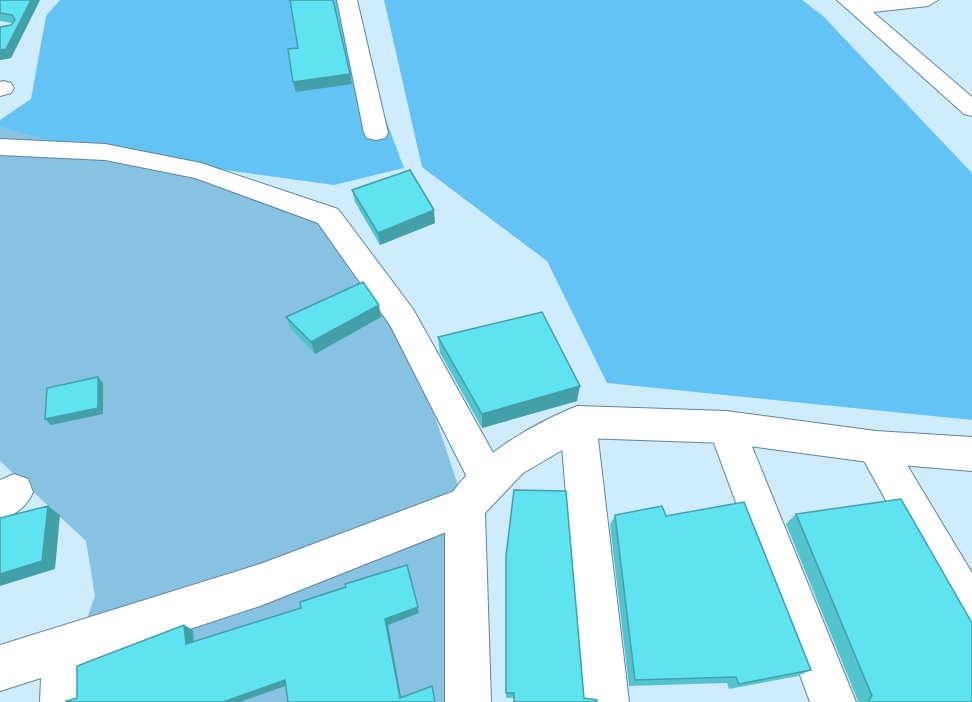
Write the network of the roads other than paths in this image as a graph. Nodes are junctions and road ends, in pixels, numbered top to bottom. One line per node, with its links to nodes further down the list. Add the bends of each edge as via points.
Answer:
1 (347, 0): 5 (street)
2 (928, 0): 3 (street)
3 (852, 4): 4 (street)
4 (972, 109)
5 (376, 133)
6 (0, 147): 11 (street, via 105,152 201,171 328,216 402,318)
7 (578, 422): 8 (street); 11 (street, via 510,460); 17 (street)
8 (726, 427): 9 (street); 18 (street)
9 (876, 447): 10 (street); 12 (street)
10 (972, 454)
11 (477, 494): 13 (street, via 260,585); 16 (street)
12 (972, 614)
13 (64, 647): 14 (street); 15 (street)
14 (0, 668)
15 (63, 702)
16 (468, 702)
17 (606, 702)
18 (833, 702)

